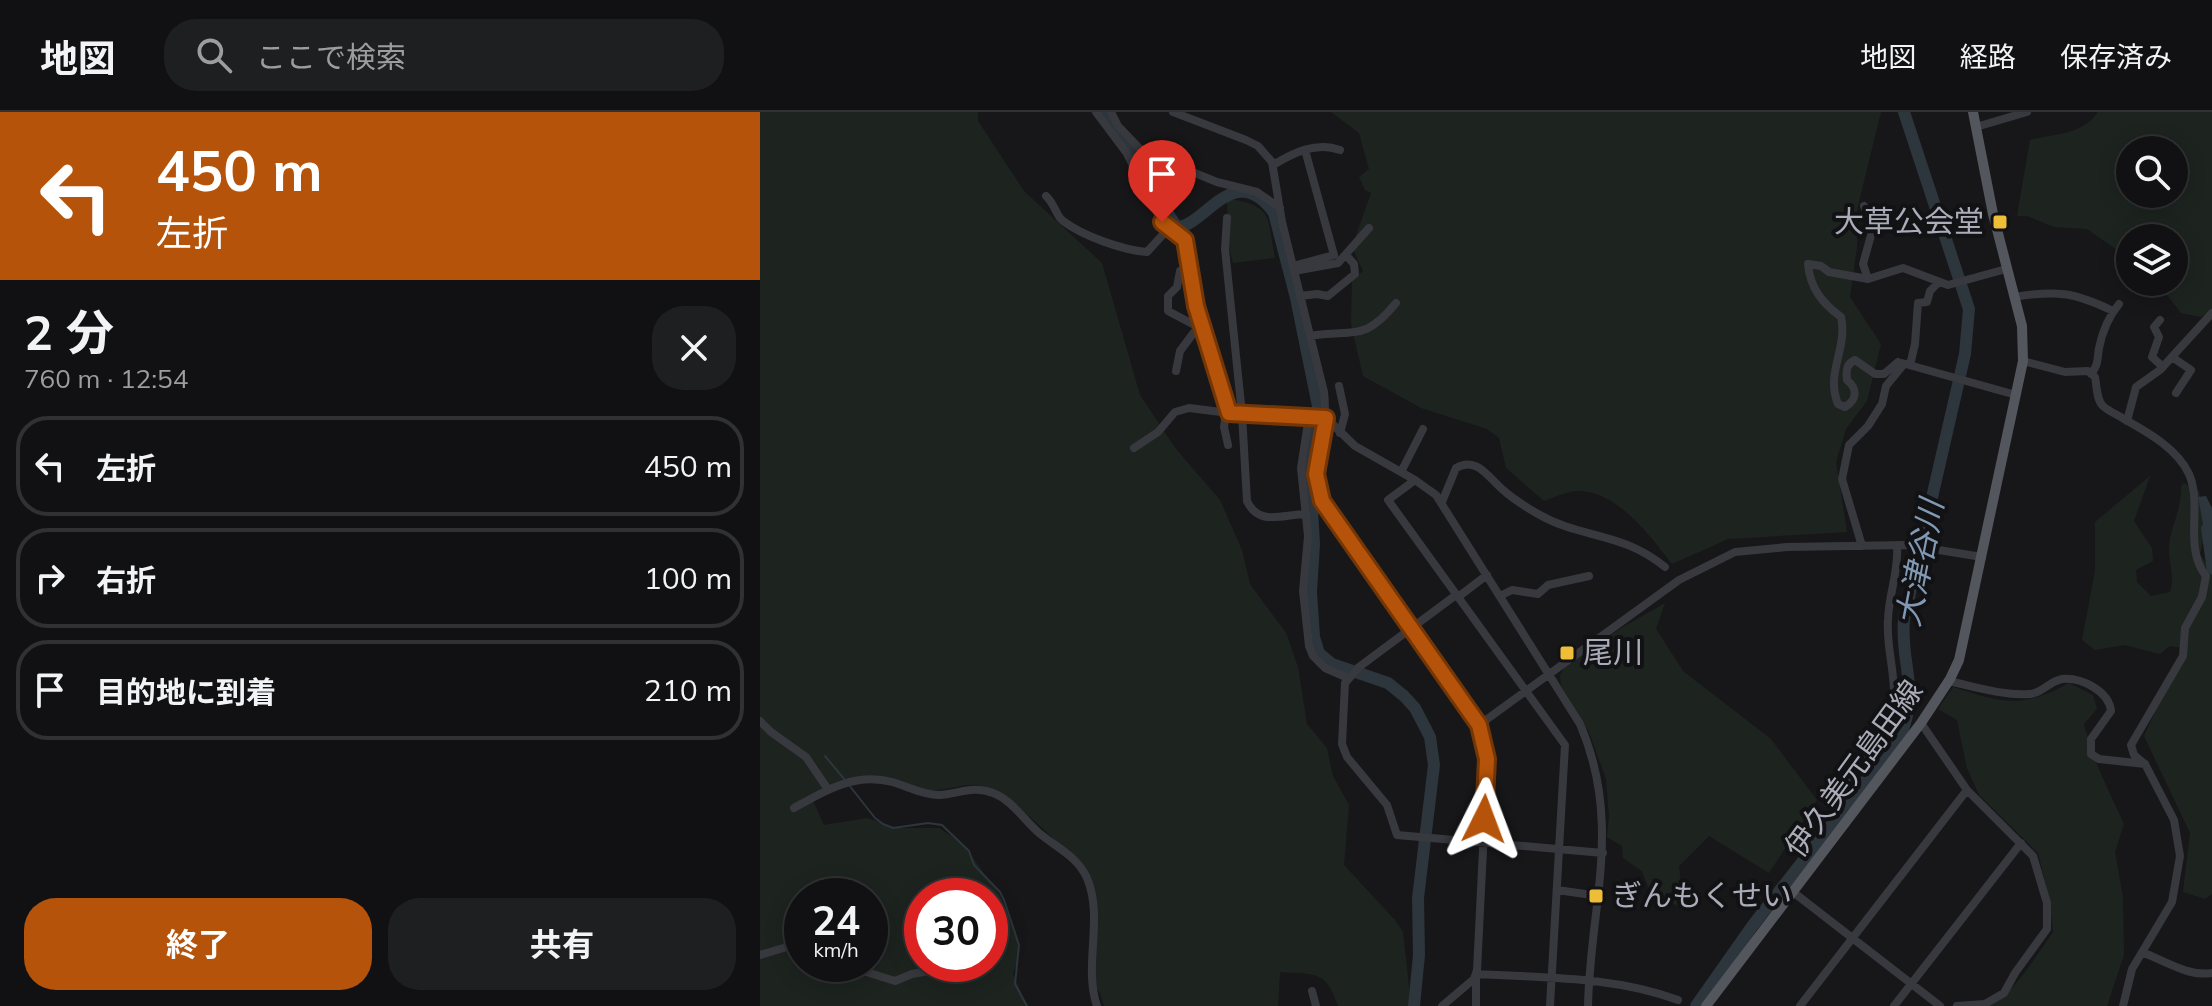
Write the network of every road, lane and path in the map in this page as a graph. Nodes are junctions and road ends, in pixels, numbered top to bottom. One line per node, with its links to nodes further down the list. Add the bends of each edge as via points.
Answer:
1 (1096, 112): 15 (street, via 1126,152)
2 (1111, 112): 12 (street, via 1143,152 1257,192)
3 (1173, 112): 9 (street, via 1246,140)
4 (1973, 112): 6 (main road, 伊久美元島田線)
5 (2027, 112): 6 (street)
6 (1976, 127): 18 (main road, 伊久美元島田線)
7 (1305, 150): 8 (street); 9 (street); 17 (street, via 1334,255)
8 (1340, 150)
9 (1273, 165): 12 (street)
10 (1046, 196): 15 (street, via 1063,221 1130,249 1147,252)
11 (1864, 206): 20 (street, via 1873,228 1863,264)
12 (1280, 208): 17 (street)
13 (1227, 218): 39 (street, via 1225,249)
14 (1369, 228): 16 (street)
15 (1168, 229): 27 (street, via 1185,240)
16 (1346, 255): 17 (street, via 1338,263); 22 (street, via 1355,274 1328,296)
17 (1294, 268): 22 (street)
18 (2006, 269): 21 (street, via 1956,284); 23 (main road, 伊久美元島田線)
19 (1180, 271): 27 (street, via 1177,287 1168,296 1168,311)
20 (1868, 279): 21 (street, via 1903,268); 31 (street, via 1808,264 1814,290 1841,317 1844,333 1832,386 1838,404 1852,403 1855,393 1845,371 1850,363 1855,360 1875,374)
21 (1938, 283): 31 (street, via 1927,302 1918,303 1915,344)
22 (1300, 296): 28 (street)
23 (2014, 297): 30 (main road, 伊久美元島田線); 34 (street, via 2047,291 2116,308)
24 (1396, 303): 28 (street, via 1369,330)
25 (2212, 313): 29 (street)
26 (2160, 320): 32 (street, via 2154,327 2159,337 2152,357)
27 (1200, 328): 33 (street, via 1180,351); 38 (street)
28 (1310, 336): 41 (street, via 1324,392)
29 (2172, 357): 32 (street); 36 (street, via 2191,370)
30 (2023, 361): 34 (street); 37 (main road, 伊久美元島田線)
31 (1902, 363): 37 (street); 52 (street, via 1868,426 1849,445 1842,479)
32 (2163, 367): 42 (street, via 2136,387)
33 (1176, 371)
34 (2091, 374): 42 (street, via 2102,406)
35 (1339, 386): 44 (street, via 1345,414)
36 (2176, 393)
37 (2016, 395): 53 (main road, 伊久美元島田線)
38 (1228, 413): 39 (street); 45 (street); 46 (street, via 1189,408 1175,412)
39 (1242, 414): 40 (street); 50 (street, via 1248,505 1269,518)
40 (1310, 416): 41 (street); 50 (street, via 1301,460)
41 (1324, 418): 44 (street); 59 (street, via 1316,474 1322,501)
42 (2127, 421): 67 (street, via 2157,439 2189,475 2195,554 2206,576 2202,597 2185,628 2183,656 2131,745)
43 (1423, 429): 47 (street)
44 (1340, 433): 47 (street)
45 (1228, 445)
46 (1134, 448)
47 (1401, 472): 48 (street)
48 (1415, 480): 49 (street); 57 (street, via 1388,500)
49 (1442, 502): 54 (street, via 1456,468 1475,465 1538,514 1629,544); 55 (street)
50 (1306, 514): 61 (street, via 1303,591 1310,651 1325,668)
51 (1897, 545): 52 (street); 53 (street); 70 (street, via 1887,621 1894,689 1890,714)
52 (1862, 546): 60 (street, via 1760,549 1710,562)
53 (1982, 557): 62 (main road, 伊久美元島田線, via 1963,642)
54 (1665, 567)
55 (1487, 575): 57 (street); 58 (street)
56 (1589, 576): 58 (street, via 1548,585 1538,594 1512,590)
57 (1457, 596): 59 (street); 63 (street)
58 (1500, 596): 60 (street)
59 (1411, 629): 61 (street); 66 (street)
60 (1547, 674): 63 (street); 75 (street, via 1580,724 1591,752)
61 (1349, 677): 73 (street, via 1341,719 1344,752 1387,805 1397,835)
62 (1948, 681): 65 (main road, 伊久美元島田線); 67 (street, via 2033,695 2059,680 2090,685 2106,698 2111,711 2091,739 2091,754)
63 (1525, 691): 66 (street); 74 (street, via 1565,745)
64 (760, 721): 68 (street, via 806,757)
65 (1921, 723): 69 (street); 77 (main road, 伊久美元島田線)
66 (1479, 725): 73 (street, via 1487,759)
67 (2145, 764): 81 (street, via 2174,820 2180,856 2172,902)
68 (827, 788): 71 (street); 90 (street, via 876,780 925,794 962,789 1000,797 1076,861 1088,880)
69 (1967, 790): 72 (street); 79 (street)
70 (1827, 803)
71 (794, 808)
72 (2021, 843): 87 (street); 100 (street, via 2037,865 2047,903 2047,929 2004,993 1985,1004)
73 (1483, 844): 74 (street); 84 (street)
74 (1559, 849): 75 (street); 76 (street)
75 (1603, 853): 78 (street)
76 (1557, 890): 78 (street); 85 (street)
77 (1793, 892): 79 (street); 96 (main road, 伊久美元島田線)
78 (1599, 896): 86 (street)
79 (1853, 938): 87 (street); 97 (street)
80 (784, 948): 82 (street)
81 (2144, 953): 83 (street, via 2189,971); 101 (street, via 2132,969)
82 (760, 955)
83 (2212, 973)
84 (1476, 974): 85 (street); 92 (street); 93 (street)
85 (1551, 978): 86 (street); 94 (street)
86 (1588, 980): 89 (street, via 1645,988); 95 (street)
87 (1911, 984): 98 (street); 99 (street)
88 (1312, 991): 91 (street)
89 (1678, 1000)
90 (1097, 1006)
91 (1316, 1006)
92 (1442, 1006)
93 (1476, 1006)
94 (1550, 1006)
95 (1588, 1006)
96 (1706, 1006)
97 (1800, 1006)
98 (1894, 1006)
99 (1940, 1006)
100 (1957, 1006)
101 (2123, 1006)

